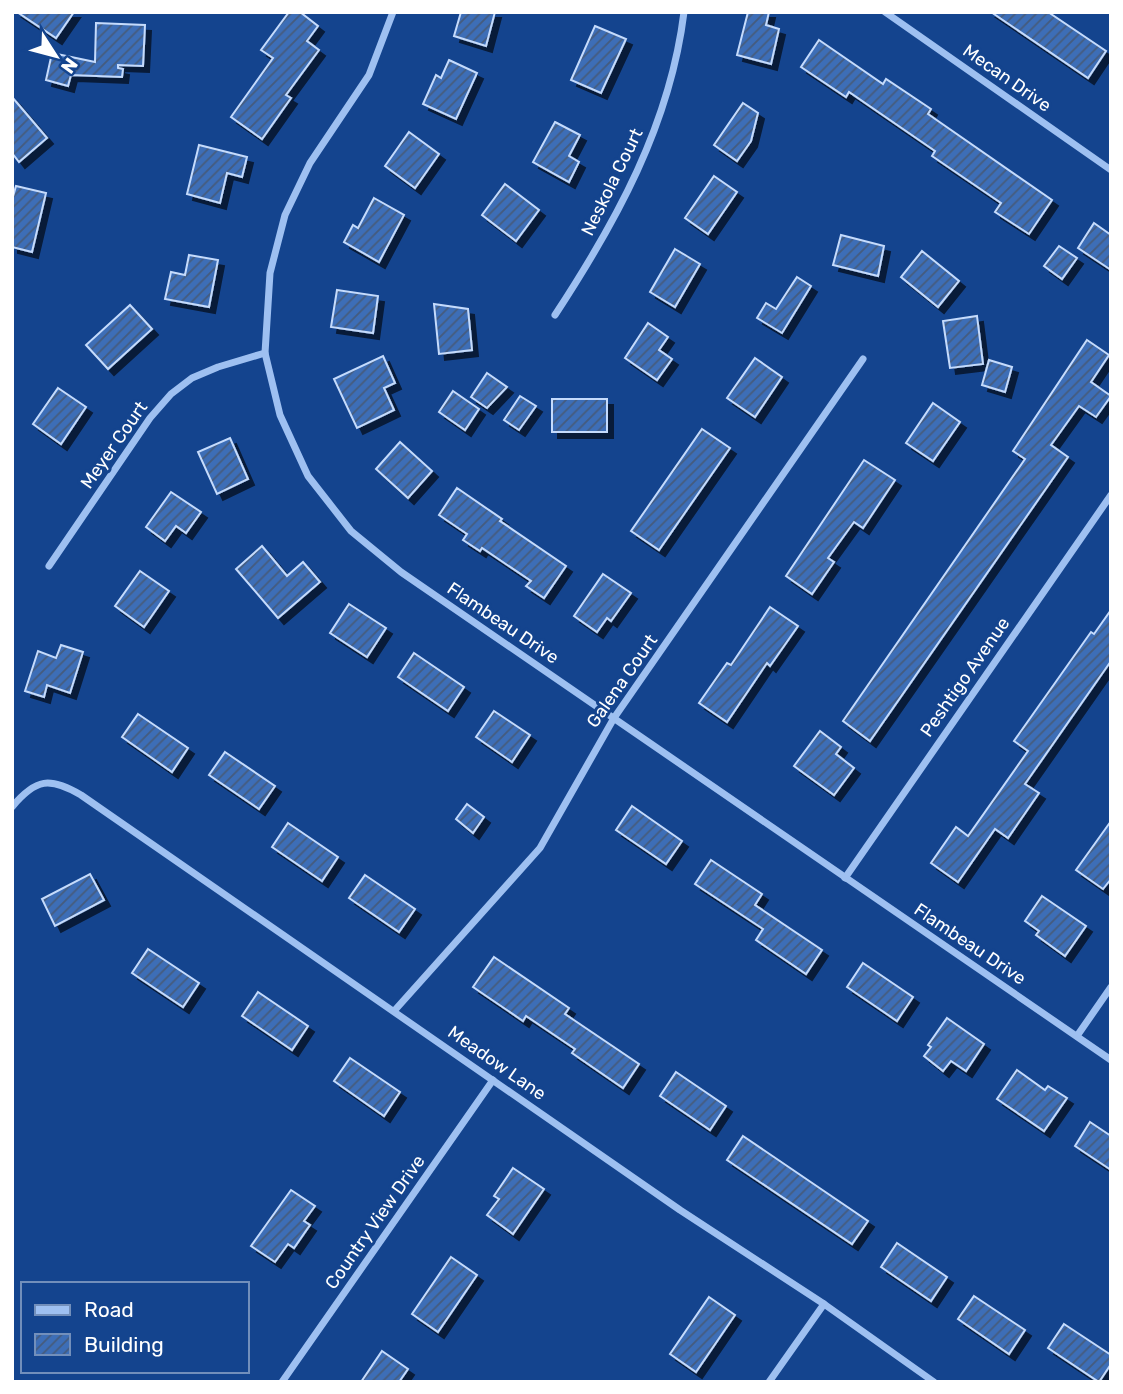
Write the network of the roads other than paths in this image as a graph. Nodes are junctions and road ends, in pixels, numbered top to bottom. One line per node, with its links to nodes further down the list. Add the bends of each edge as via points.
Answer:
1 (393, 12): 6 (street, Flambeau Drive, via 369,75 310,163 285,215 270,273)
2 (684, 12): 5 (street, Neskola Court, via 665,105 635,179 591,261)
3 (885, 12): 4 (street, Mecan Drive)
4 (1111, 170)
5 (555, 315)
6 (265, 353): 9 (street, Meyer Court, via 192,378 171,394); 10 (street, Flambeau Drive, via 280,415 308,476 351,531 401,572)
7 (863, 359): 10 (street, Galena Court)
8 (1111, 495): 12 (street, Peshtigo Avenue)
9 (49, 566)
10 (614, 718): 12 (street, Flambeau Drive); 14 (street, Galena Court, via 540,848)
11 (12, 807): 14 (street, Meadow Lane, via 38,783 64,785)
12 (845, 878): 15 (street, Flambeau Drive)
13 (1111, 987): 15 (street)
14 (395, 1010): 17 (street, Meadow Lane)
15 (1077, 1036): 16 (street, Flambeau Drive)
16 (1111, 1060)
17 (493, 1080): 18 (street, Meadow Lane); 19 (street, Country View Drive)
18 (824, 1304): 20 (street); 21 (street, Meadow Lane)
19 (282, 1382)
20 (769, 1382)
21 (934, 1382)

